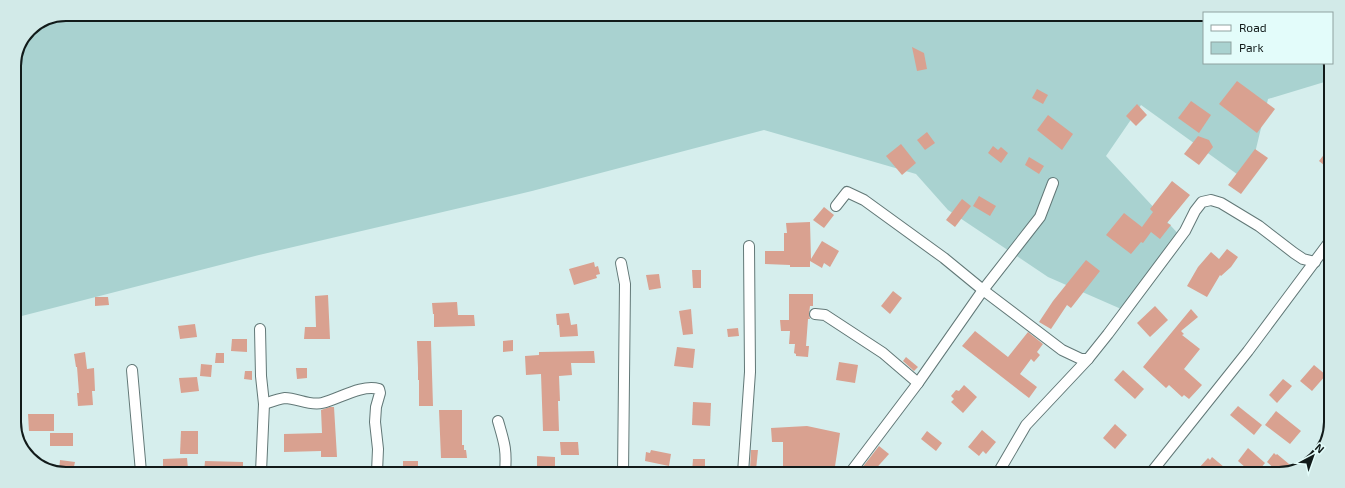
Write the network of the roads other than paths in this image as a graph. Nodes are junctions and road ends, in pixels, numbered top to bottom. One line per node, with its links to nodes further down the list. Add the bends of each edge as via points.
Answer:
1 (1053, 183): 7 (street, via 1040,217)
2 (836, 206): 7 (street, via 847,192 864,200)
3 (750, 246): 20 (street, via 750,372)
4 (1324, 249): 5 (street)
5 (1315, 262): 10 (street, via 1303,259 1259,226 1221,203 1211,200 1202,202 1185,231); 23 (street)
6 (621, 263): 19 (street, via 626,284)
7 (983, 290): 10 (street, via 1062,350 1081,359); 12 (street)
8 (815, 314): 12 (street, via 825,315 883,353)
9 (260, 329): 13 (street)
10 (1088, 359): 22 (street, via 1026,425)
11 (132, 370): 15 (street)
12 (918, 383): 21 (street)
13 (264, 404): 16 (street); 17 (street, via 285,398 320,404 350,392 379,389 375,422)
14 (498, 421): 18 (street, via 505,444)
15 (141, 467)
16 (262, 467)
17 (377, 467)
18 (505, 467)
19 (623, 467)
20 (743, 467)
21 (855, 467)
22 (1002, 467)
23 (1156, 467)

